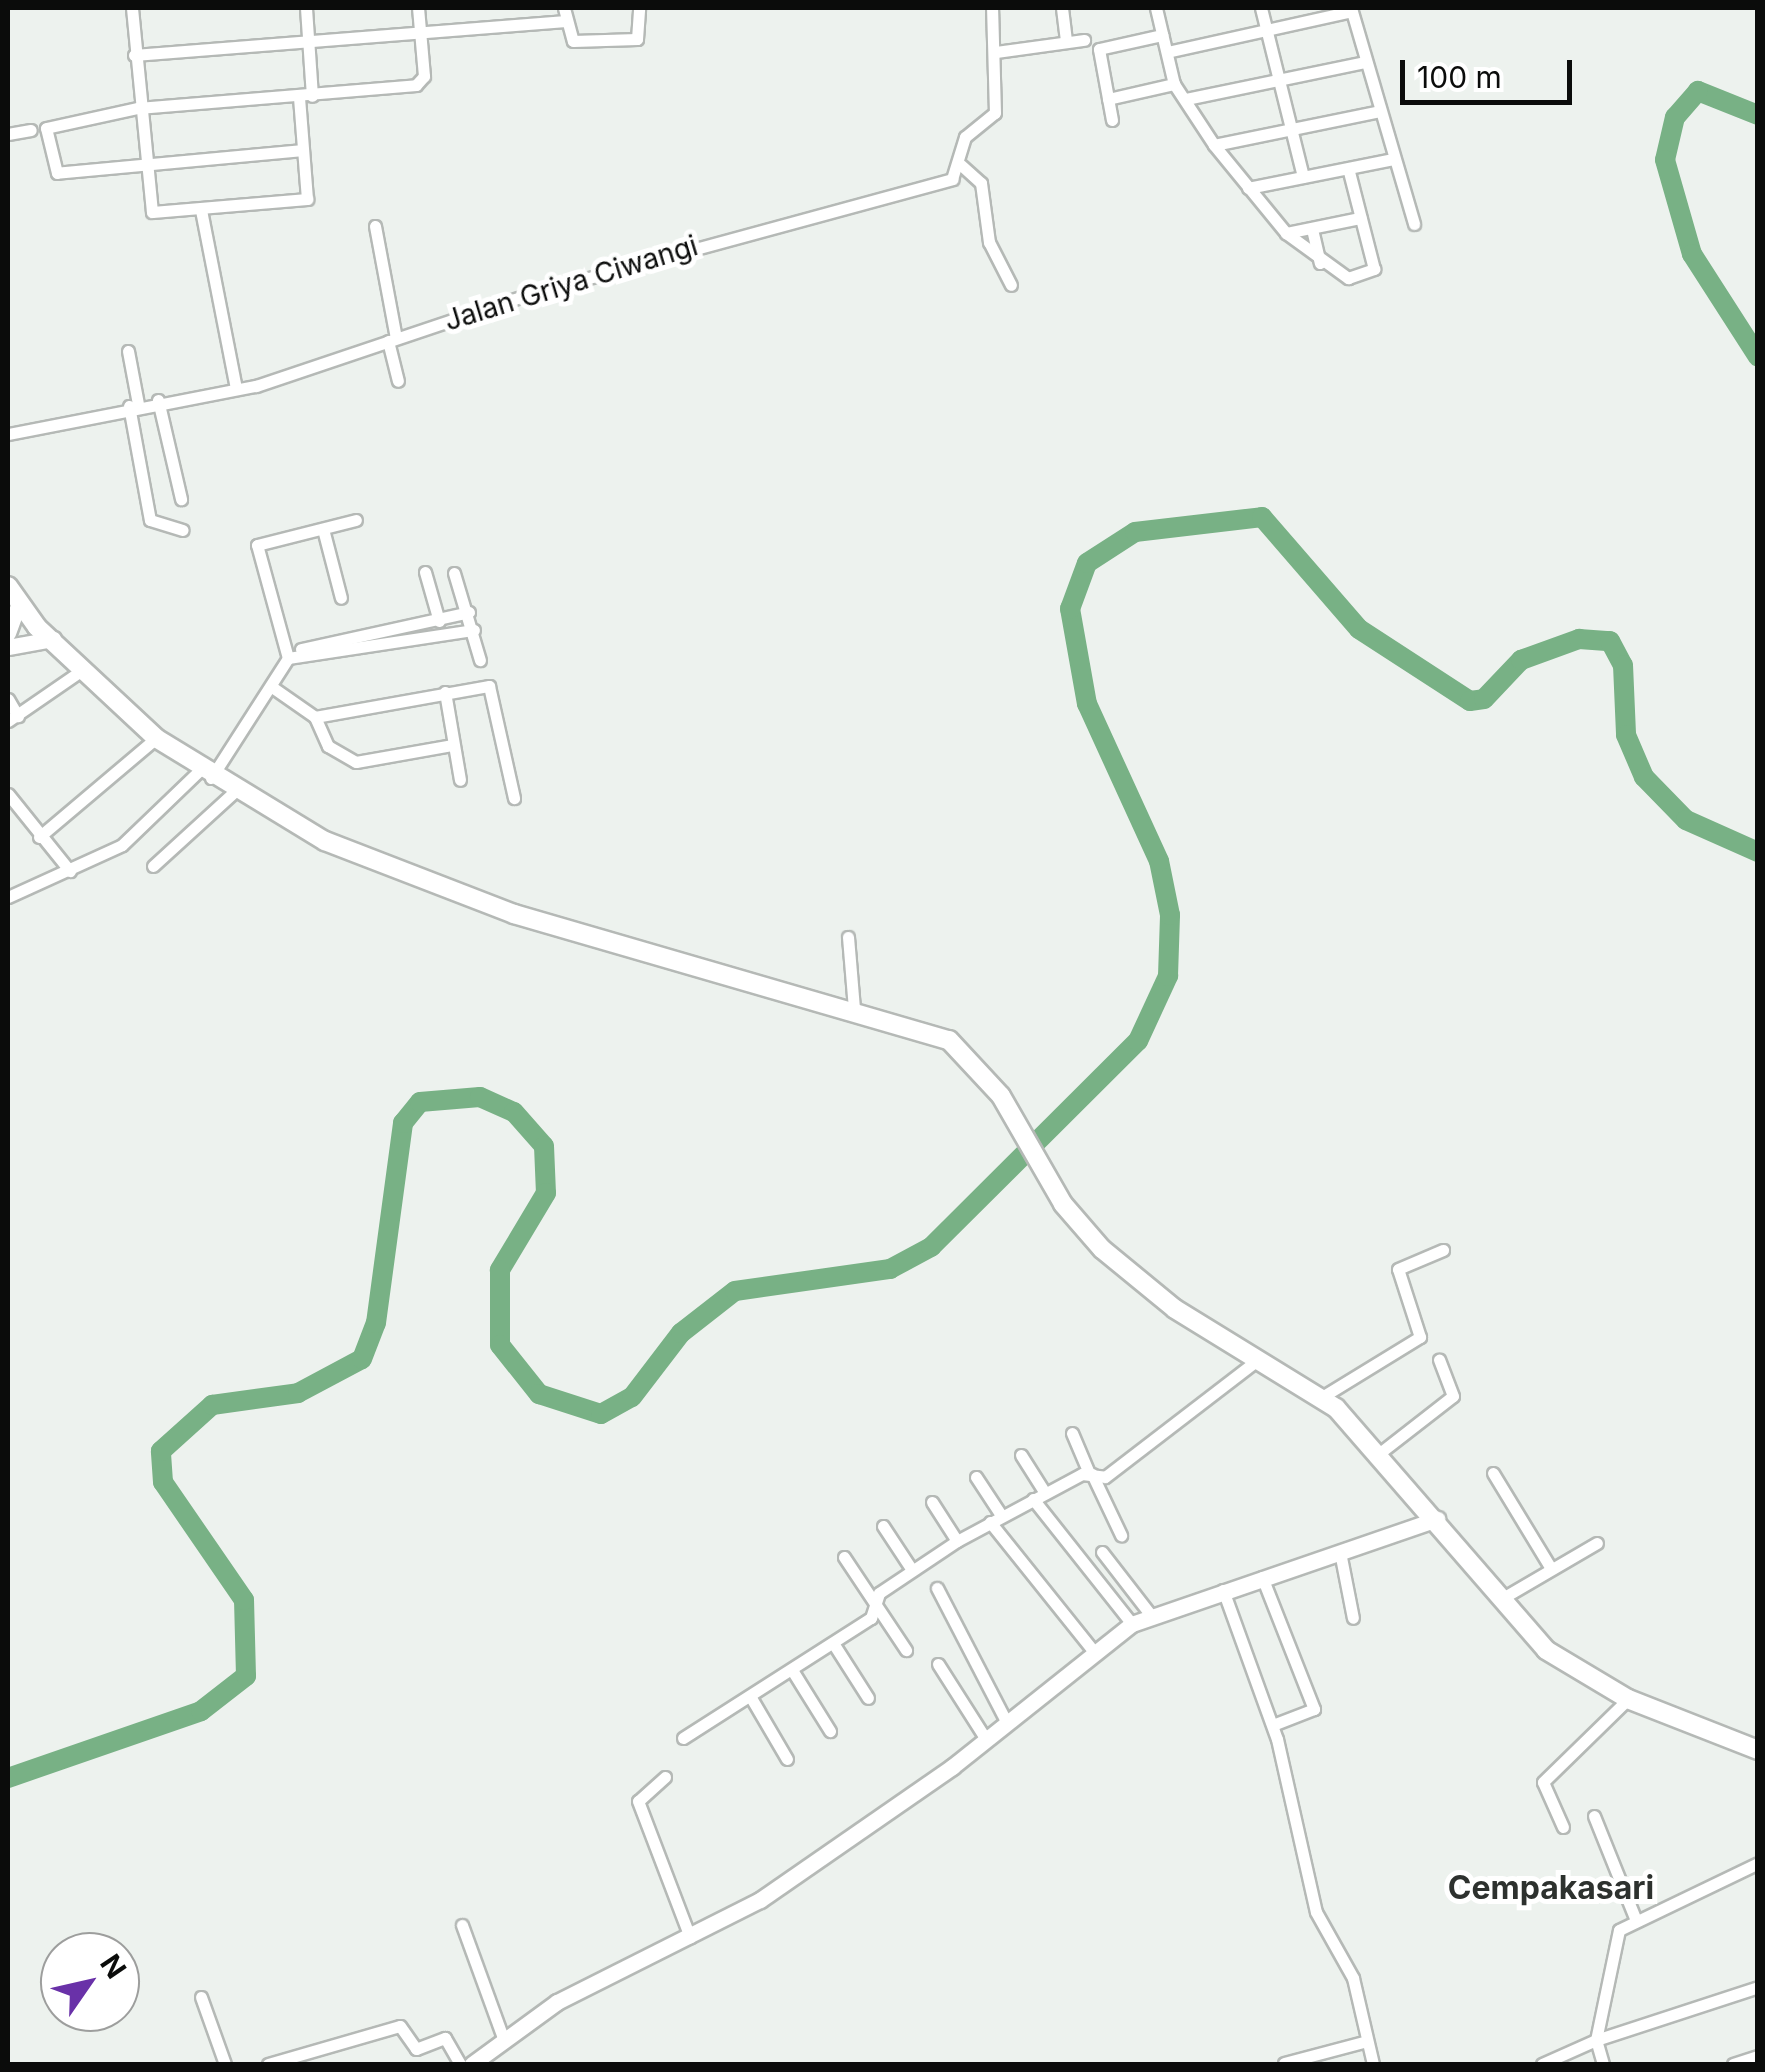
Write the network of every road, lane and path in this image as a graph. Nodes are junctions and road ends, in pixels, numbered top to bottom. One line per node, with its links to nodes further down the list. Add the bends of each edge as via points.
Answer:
1 (132, 8): 21 (street)
2 (306, 8): 18 (street)
3 (418, 8): 13 (street)
4 (532, 8): 12 (street)
5 (639, 8): 11 (street, via 637,39 572,41)
6 (992, 8): 19 (street)
7 (1062, 8): 17 (street)
8 (1156, 8): 14 (street)
9 (1261, 8): 15 (street)
10 (1352, 9): 15 (street); 22 (street)
11 (565, 14): 12 (street)
12 (533, 22): 13 (street)
13 (420, 33): 18 (street); 25 (street, via 420,83)
14 (1162, 35): 20 (street); 27 (street, via 1100,49)
15 (1267, 36): 20 (street); 24 (street)
16 (1084, 40): 17 (street)
17 (1066, 42): 19 (street)
18 (308, 44): 21 (street); 25 (street)
19 (996, 52): 38 (street, via 995,114 964,137)
20 (1167, 52): 23 (street)
21 (134, 55): 28 (street)
22 (1364, 62): 24 (street); 29 (street)
23 (1174, 84): 26 (street); 27 (street)
24 (1279, 84): 26 (street); 31 (street)
25 (305, 97): 28 (street); 35 (street)
26 (1186, 98): 34 (street)
27 (1108, 99): 30 (street)
28 (138, 108): 37 (street); 37 (street, via 46,128 57,172)
29 (1380, 111): 31 (street); 36 (street)
30 (1112, 120)
31 (1288, 129): 34 (street); 40 (street)
32 (31, 130): 33 (street)
33 (8, 134)
34 (1214, 146): 41 (street)
35 (304, 150): 37 (street); 42 (street, via 305,200)
36 (1393, 159): 39 (street); 44 (street)
37 (144, 162): 42 (street, via 150,210)
38 (961, 164): 49 (street, via 982,183 989,242); 50 (street, Jalan Griya Ciwangi, via 952,179 713,240)
39 (1348, 168): 40 (street); 43 (street)
40 (1303, 178): 41 (street)
41 (1248, 188): 47 (street)
42 (200, 210): 53 (street)
43 (1360, 218): 46 (street); 48 (street, via 1374,269 1348,278)
44 (1414, 224)
45 (375, 226): 50 (street)
46 (1312, 229): 47 (street); 48 (street)
47 (1286, 234): 48 (street)
48 (1320, 263)
49 (1011, 285)
50 (392, 340): 52 (street); 53 (street, Jalan Griya Ciwangi)
51 (128, 351): 55 (street)
52 (398, 381)
53 (236, 389): 54 (street, Jalan Griya Ciwangi)
54 (158, 400): 55 (street, Jalan Griya Ciwangi); 57 (street)
55 (134, 405): 56 (street, Jalan Griya Ciwangi); 60 (street, via 150,520)
56 (8, 434)
57 (181, 499)
58 (356, 520): 59 (street)
59 (323, 529): 64 (street); 71 (street, via 254,551)
60 (182, 530)
61 (425, 572): 66 (street)
62 (454, 573): 65 (street)
63 (13, 593): 68 (street, via 20,618); 69 (main road)
64 (342, 598)
65 (469, 612): 66 (street); 67 (street)
66 (439, 622): 71 (street)
67 (474, 630): 71 (street); 72 (street)
68 (8, 633)
69 (61, 642): 70 (street, via 39,636); 73 (main road)
70 (8, 647)
71 (288, 655): 74 (street)
72 (480, 660)
73 (85, 668): 77 (street); 79 (main road)
74 (272, 687): 78 (street); 81 (street)
75 (445, 692): 78 (street); 80 (street); 85 (street, via 494,690)
76 (8, 699): 77 (street)
77 (13, 718)
78 (315, 718): 80 (street, via 328,746 356,762)
79 (156, 738): 81 (main road); 86 (street)
80 (452, 744): 82 (street)
81 (205, 774): 83 (main road); 88 (street, via 122,845)
82 (460, 780)
83 (234, 792): 87 (street); 91 (main road, via 463,897)
84 (8, 794): 86 (street)
85 (514, 798)
86 (40, 837): 88 (street)
87 (153, 866)
88 (70, 871): 89 (street)
89 (8, 897)
90 (848, 937): 91 (street)
91 (854, 1009): 93 (main road, via 949,1040 1001,1096 1063,1204 1175,1309)
92 (1443, 1250): 95 (street, via 1398,1269 1420,1336)
93 (1262, 1355): 95 (main road); 100 (street, via 1159,1441 1104,1477)
94 (1439, 1360): 97 (street, via 1454,1396)
95 (1322, 1397): 97 (main road)
96 (1072, 1433): 100 (street)
97 (1381, 1452): 105 (main road)
98 (1021, 1455): 102 (street)
99 (1493, 1473): 113 (street)
100 (1090, 1474): 102 (street); 107 (street)
101 (976, 1477): 104 (street)
102 (1039, 1496): 104 (street); 122 (street)
103 (932, 1502): 108 (street)
104 (995, 1519): 108 (street); 125 (street)
105 (1436, 1520): 111 (street); 118 (main road)
106 (883, 1526): 114 (street)
107 (1121, 1534)
108 (957, 1541): 114 (street)
109 (1597, 1543): 113 (street)
110 (1102, 1552): 120 (street)
111 (1340, 1552): 115 (street); 121 (street)
112 (844, 1557): 119 (street)
113 (1549, 1565): 118 (street)
114 (912, 1570): 119 (street)
115 (1262, 1577): 117 (street); 132 (street, via 1314,1710)
116 (937, 1588): 131 (street)
117 (1223, 1590): 120 (street); 132 (street)
118 (1501, 1599): 130 (main road, via 1559,1660)
119 (875, 1601): 123 (street, via 872,1616); 124 (street)
120 (1150, 1614): 122 (street)
121 (1353, 1618)
122 (1132, 1624): 125 (street)
123 (833, 1643): 127 (street); 129 (street)
124 (906, 1650)
125 (1094, 1652): 131 (street)
126 (938, 1664): 135 (street)
127 (792, 1670): 128 (street); 133 (street)
128 (750, 1696): 134 (street); 137 (street)
129 (868, 1698)
130 (1628, 1698): 136 (main road); 140 (street, via 1543,1782)
131 (1008, 1723): 135 (street)
132 (1273, 1725): 150 (street, via 1316,1912 1349,1968)
133 (830, 1731)
134 (683, 1738)
135 (987, 1742): 145 (street, via 760,1900)
136 (1758, 1750)
137 (787, 1759)
138 (665, 1777): 145 (street, via 638,1801)
139 (1594, 1816): 143 (street)
140 (1563, 1827)
141 (1755, 1866): 142 (street); 143 (street)
142 (1758, 1881)
143 (1635, 1918): 149 (street, via 1613,1941)
144 (462, 1925): 148 (street)
145 (690, 1936): 148 (street)
146 (1758, 1986): 149 (street)
147 (201, 1997): 153 (street)
148 (502, 2035): 156 (street)
149 (1596, 2040): 158 (street); 159 (street)
150 (1367, 2041): 152 (street); 157 (street)
151 (1758, 2056): 160 (street)
152 (1284, 2063)
153 (224, 2064)
154 (268, 2064): 155 (street, via 400,2026 416,2049 445,2038)
155 (460, 2064)
156 (472, 2064)
157 (1373, 2064)
158 (1542, 2064)
159 (1603, 2064)
160 (1733, 2064)

